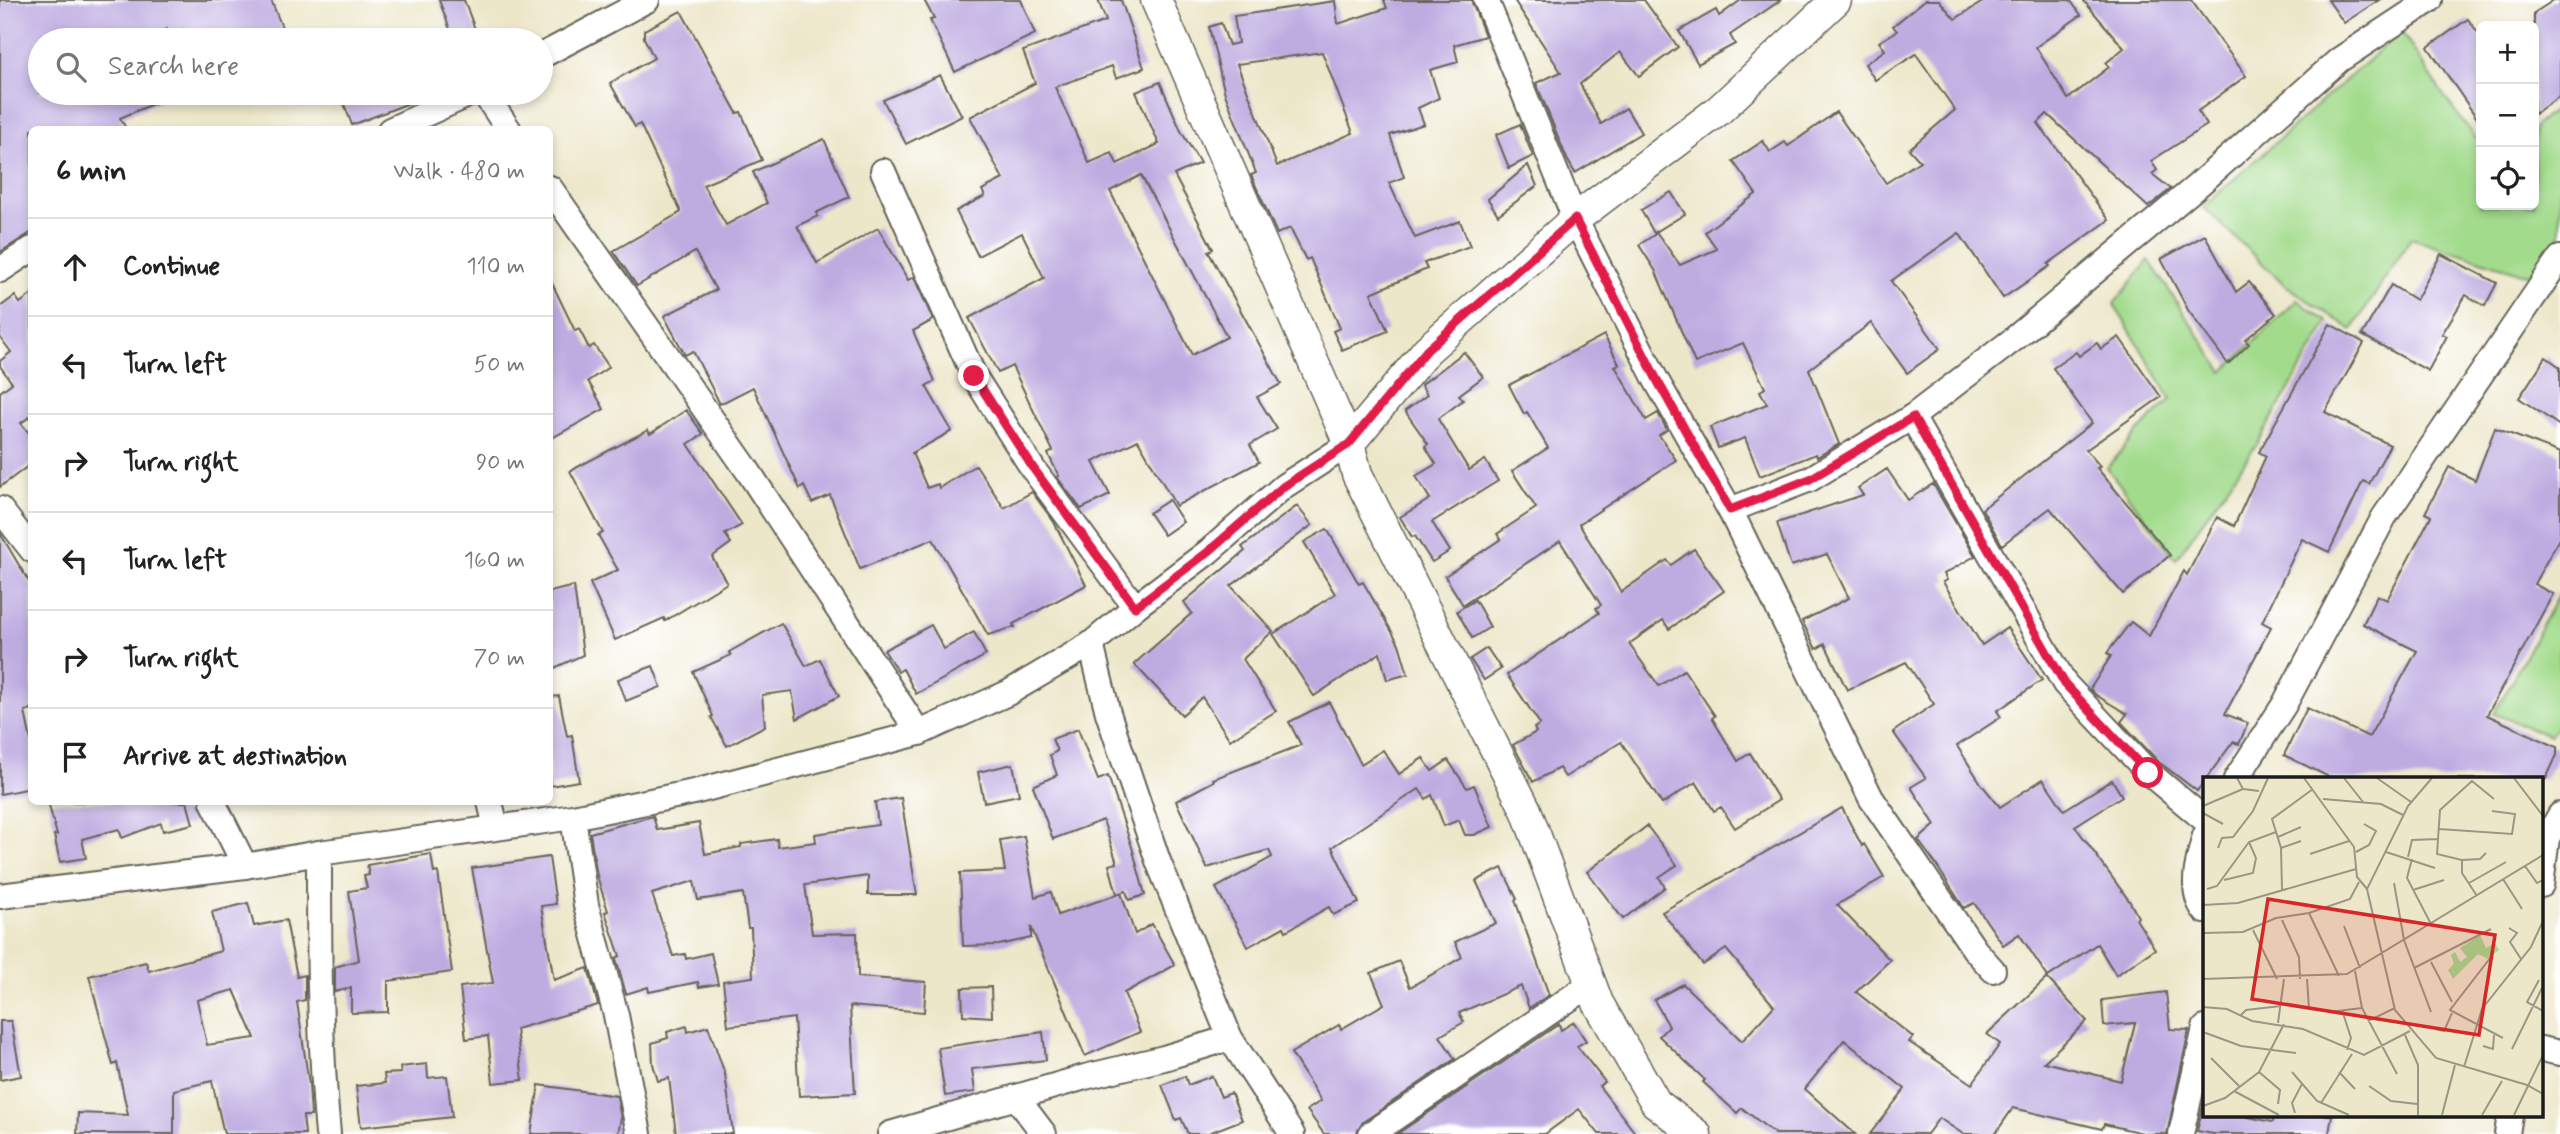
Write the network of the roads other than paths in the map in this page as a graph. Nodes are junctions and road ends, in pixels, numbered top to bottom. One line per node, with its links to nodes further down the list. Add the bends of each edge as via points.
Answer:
1 (647, 0): 6 (street)
2 (1156, 0): 18 (street)
3 (1486, 0): 13 (street)
4 (1836, 0): 13 (street, via 1719,110)
5 (2430, 0): 17 (street, via 2339,60 2197,186)
6 (553, 50)
7 (445, 105): 9 (street)
8 (492, 105): 10 (street)
9 (399, 126)
10 (506, 126)
11 (883, 171): 22 (street, via 974,376 1033,468)
12 (553, 192): 24 (street, via 748,471)
13 (1575, 219): 18 (street, via 1427,350); 20 (street)
14 (28, 252): 16 (street)
15 (2560, 258): 25 (street, via 2385,517 2284,705)
16 (0, 270)
17 (1913, 417): 20 (street, via 1810,479); 30 (street, via 2065,684 2148,773)
18 (1349, 444): 22 (street, via 1284,486); 39 (street, via 1357,474 1526,810)
19 (0, 509): 21 (street)
20 (1730, 510): 38 (street, via 1871,799)
21 (28, 545)
22 (1135, 607): 23 (street)
23 (1091, 644): 24 (street, via 1008,692); 41 (street, via 1108,713 1158,861)
24 (919, 733): 29 (street, via 694,792)
25 (2237, 777)
26 (214, 805): 34 (street)
27 (491, 805): 31 (street)
28 (2560, 815): 35 (street, via 2547,838)
29 (573, 817): 31 (street); 47 (street, via 586,905 616,1016)
30 (2203, 818)
31 (496, 827): 33 (street)
32 (2203, 844): 37 (street, via 2196,874)
33 (319, 853): 34 (street); 46 (street, via 319,978)
34 (245, 866): 36 (street)
35 (2542, 877)
36 (0, 896)
37 (2203, 908)
38 (1993, 970)
39 (1591, 984): 51 (street); 52 (street, via 1656,1103)
40 (2203, 1036): 53 (street)
41 (1230, 1038): 44 (street); 50 (street)
42 (2542, 1049): 43 (street)
43 (2560, 1053)
44 (1016, 1097): 48 (street); 49 (street)
45 (2510, 1116): 54 (street)
46 (328, 1134)
47 (639, 1134)
48 (890, 1134)
49 (1044, 1134)
50 (1292, 1134)
51 (1371, 1134)
52 (1696, 1134)
53 (2180, 1134)
54 (2507, 1134)

